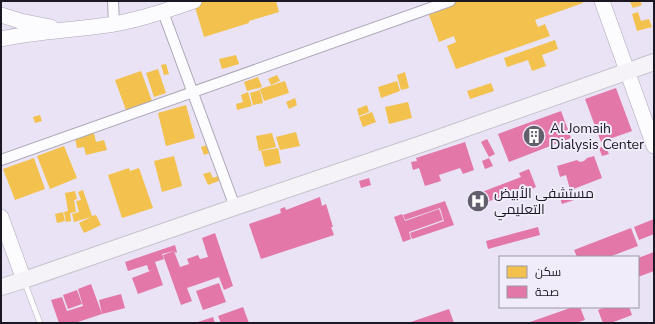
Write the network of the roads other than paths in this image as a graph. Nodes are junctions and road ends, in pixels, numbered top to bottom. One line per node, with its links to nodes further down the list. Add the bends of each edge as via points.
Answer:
1 (113, 1): 7 (street)
2 (194, 1): 5 (street)
3 (450, 1): 12 (street)
4 (602, 1): 11 (street)
5 (163, 12): 7 (street); 12 (street)
6 (1, 15): 8 (street, via 20,22)
7 (114, 24): 8 (street)
8 (64, 30): 9 (street)
9 (1, 39)
10 (654, 62): 11 (main road)
11 (627, 72): 13 (street); 15 (main road)
12 (193, 93): 14 (street); 15 (street)
13 (654, 146)
14 (1, 160)
15 (235, 207): 17 (main road)
16 (1, 217): 17 (street)
17 (24, 280): 18 (main road); 19 (lane)
18 (1, 287)
19 (40, 323)

